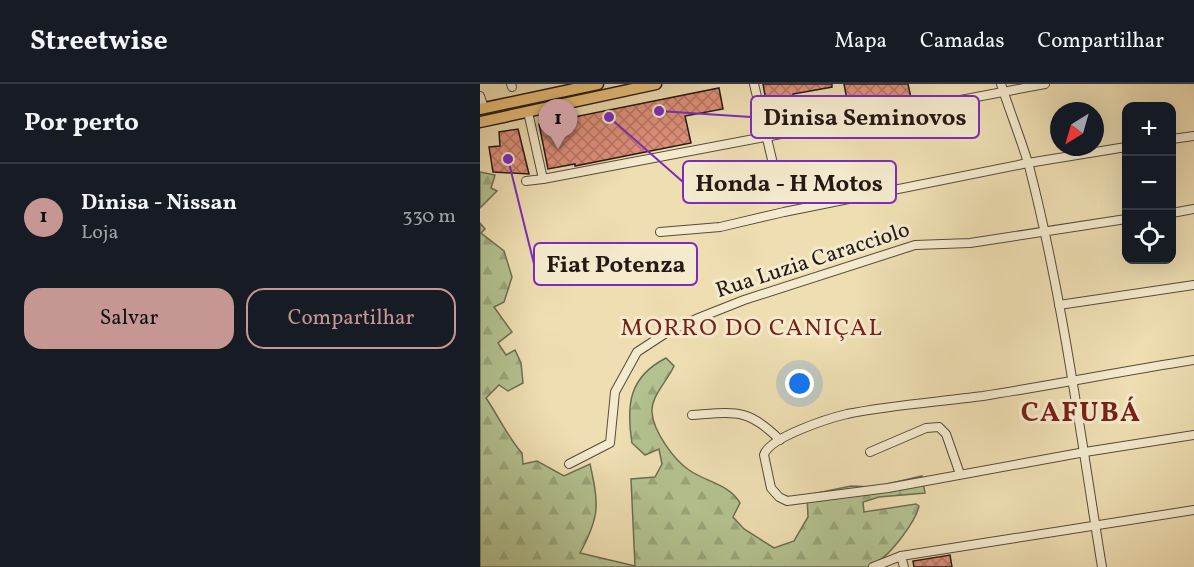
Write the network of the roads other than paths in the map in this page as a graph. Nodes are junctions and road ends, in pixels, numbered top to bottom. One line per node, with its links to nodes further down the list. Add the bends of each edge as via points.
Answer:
1 (598, 84): 7 (main road)
2 (656, 84): 8 (main road)
3 (754, 84): 11 (street)
4 (1045, 84): 5 (street)
5 (1002, 87): 11 (street); 14 (street)
6 (480, 96): 7 (street)
7 (482, 109)
8 (528, 112): 9 (main road); 15 (street)
9 (480, 122)
10 (1194, 136): 12 (street)
11 (766, 138): 15 (street); 17 (street)
12 (1176, 138)
13 (1122, 148): 14 (street)
14 (1028, 163): 21 (street, via 720,227); 22 (street)
15 (543, 179): 16 (street)
16 (526, 182)
17 (778, 189)
18 (1194, 209): 19 (street)
19 (1176, 212)
20 (1122, 220): 22 (street)
21 (660, 232)
22 (1045, 232): 24 (street); 32 (street, Rua Luzia Caracciolo, via 957,244 915,245 744,300 666,333 637,352 622,375 615,392 610,443)
23 (1194, 285): 24 (street)
24 (1059, 305): 26 (street)
25 (1194, 360): 26 (street)
26 (1073, 379): 29 (street, via 846,414); 31 (street)
27 (693, 415): 29 (street, via 753,417)
28 (1194, 435): 31 (street)
29 (780, 440): 33 (street, via 765,450 766,469 774,493 795,502)
30 (870, 452): 33 (street, via 926,428 939,427 946,434)
31 (1085, 452): 33 (street); 35 (street)
32 (569, 465)
33 (960, 474)
34 (1194, 510): 35 (street)
35 (1095, 525): 36 (street); 39 (street)
36 (902, 555): 37 (street); 38 (street)
37 (873, 567)
38 (904, 567)
39 (1102, 567)

